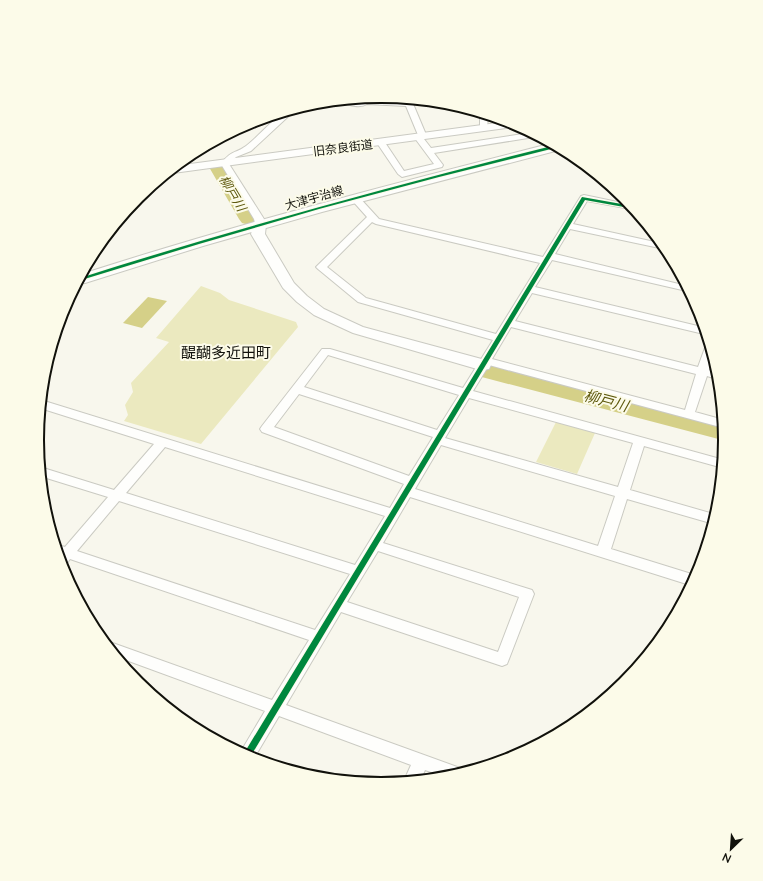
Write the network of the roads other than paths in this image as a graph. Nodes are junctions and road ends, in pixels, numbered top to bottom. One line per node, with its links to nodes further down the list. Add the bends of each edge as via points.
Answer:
1 (410, 105): 7 (street)
2 (280, 119): 11 (street, via 248,149 233,155)
3 (484, 119): 5 (street)
4 (502, 126): 5 (street, 旧奈良街道)
5 (484, 128): 7 (street, 旧奈良街道)
6 (527, 136): 10 (street)
7 (420, 137): 8 (street, 旧奈良街道); 10 (street)
8 (381, 143): 10 (street, via 402,174 439,165); 11 (street, 旧奈良街道)
9 (550, 148): 13 (main road, 大津宇治線)
10 (428, 151)
11 (225, 164): 12 (street, 旧奈良街道); 17 (street, via 259,219)
12 (181, 170)
13 (355, 198): 15 (street); 17 (main road, 大津宇治線)
14 (624, 206): 16 (street, via 584,198)
15 (372, 217): 19 (street, via 376,221); 25 (street, via 321,267 362,300)
16 (567, 225): 18 (street); 19 (street)
17 (259, 226): 20 (main road, 大津宇治線); 27 (street, via 258,234 288,285 319,312 358,330)
18 (657, 246)
19 (547, 259): 21 (street); 22 (street)
20 (86, 278)
21 (682, 288)
22 (529, 289): 23 (street); 24 (street)
23 (508, 324): 25 (street); 28 (street)
24 (700, 330)
25 (499, 338): 27 (street)
26 (708, 355): 28 (street)
27 (484, 363): 31 (street); 33 (street)
28 (702, 372): 29 (street); 33 (street)
29 (713, 374)
30 (297, 389): 31 (street, via 326,351); 35 (street); 40 (street, via 266,429)
31 (466, 393): 35 (street); 36 (street)
32 (46, 406): 37 (street)
33 (689, 414): 34 (street)
34 (718, 422)
35 (439, 437): 40 (street); 41 (street)
36 (640, 440): 38 (street); 41 (street)
37 (162, 442): 42 (street); 43 (street)
38 (718, 462)
39 (46, 473): 42 (street)
40 (410, 486): 43 (street); 46 (street)
41 (623, 493): 44 (street); 46 (street)
42 (117, 494): 47 (street); 49 (street)
43 (393, 514): 45 (street)
44 (710, 518)
45 (374, 545): 49 (street); 51 (street, via 527,594 502,660)
46 (603, 552): 50 (street)
47 (64, 553)
48 (65, 556): 52 (street)
49 (358, 571): 51 (street)
50 (689, 579)
51 (338, 605): 52 (street)
52 (318, 637): 54 (street)
53 (118, 651): 54 (street)
54 (276, 707): 55 (street); 56 (street)
55 (250, 751)
56 (421, 761): 57 (street); 58 (street)
57 (450, 771)
58 (414, 776)

